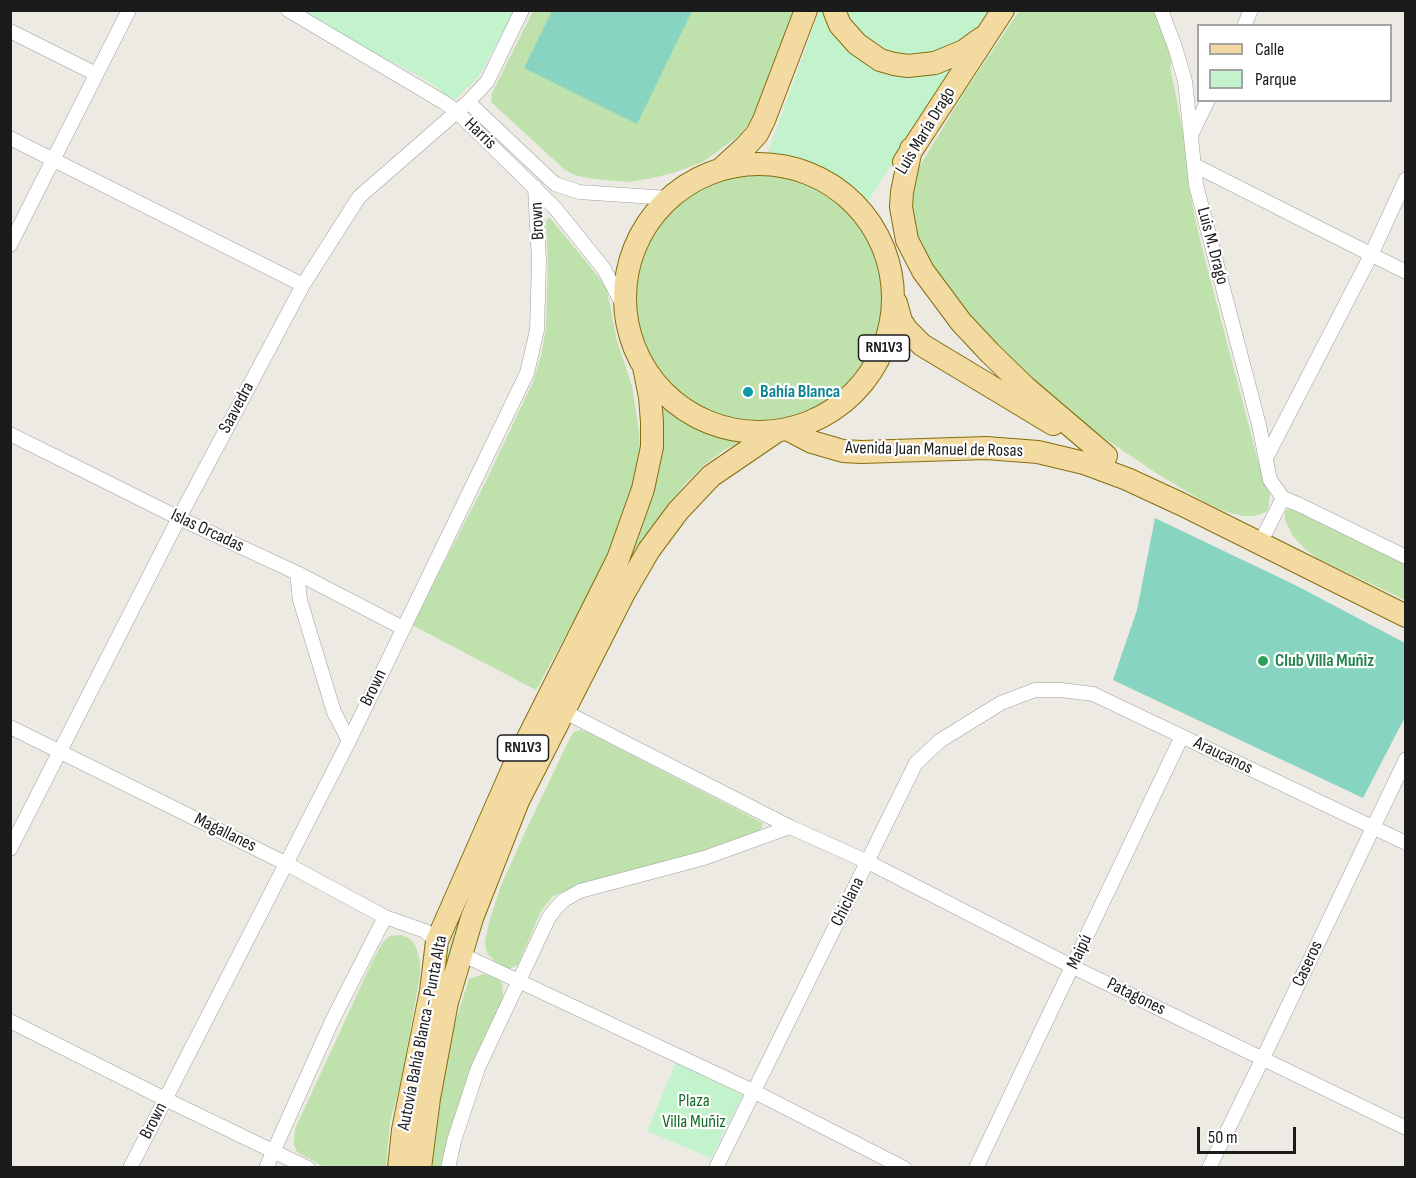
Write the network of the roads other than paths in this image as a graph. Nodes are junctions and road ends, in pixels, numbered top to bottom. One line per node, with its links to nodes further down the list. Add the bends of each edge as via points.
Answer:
1 (129, 10): 12 (street)
2 (288, 10): 15 (street, Harris)
3 (522, 10): 13 (street, Saavedra, via 487,82)
4 (806, 10): 21 (main road, via 764,120 746,146)
5 (834, 10): 11 (main road, via 848,36 869,53 880,60 908,66 950,58)
6 (1003, 10): 11 (main road, Luis María Drago)
7 (1161, 10): 16 (street, Luis M. Drago, via 1185,81)
8 (1251, 10): 9 (street)
9 (1245, 24)
10 (10, 31): 12 (street)
11 (988, 33): 18 (main road, Luis María Drago)
12 (96, 75): 19 (street)
13 (468, 102): 15 (street, Saavedra); 24 (street, Harris, via 555,184 579,192)
14 (1207, 102): 16 (street)
15 (456, 111): 23 (street, Harris); 29 (street, Saavedra, via 359,197)
16 (1192, 133): 20 (street, Luis M. Drago)
17 (10, 138): 19 (street)
18 (911, 149): 27 (main road, Luis María Drago, via 888,209); 35 (main road, via 902,192 903,224 922,271 990,353)
19 (54, 158): 25 (street); 29 (street)
20 (1196, 166): 26 (street); 36 (street, Luis M. Drago, via 1196,185)
21 (722, 168): 24 (main road, RN1V3, via 694,180); 27 (main road, RN1V3, via 752,163 783,165 812,174 839,189 861,210 879,236)
22 (1406, 179): 26 (street)
23 (535, 187): 31 (street, Harris, via 604,269); 44 (street, Brown, via 539,250 537,330 527,374)
24 (669, 198): 31 (main road, RN1V3, via 648,221 634,248 626,278)
25 (10, 245)
26 (1371, 255): 28 (street); 36 (street)
27 (890, 265): 30 (main road, RN1V3)
28 (1406, 272)
29 (303, 285): 39 (street, Saavedra)
30 (894, 295): 33 (main road, RN1V3, via 888,336 865,382 844,404 818,420); 35 (main road, Avenida Juan Manuel de Rosas, via 901,321 922,345)
31 (625, 309): 32 (main road, RN1V3, via 631,339)
32 (644, 368): 33 (main road, RN1V3, via 686,412 705,421 744,432); 59 (main road, Autovía Bahía Blanca - Punta Alta / RN1V3, via 650,397 652,447 630,526 602,593 514,766)
33 (782, 431): 38 (main road, Avenida Juan Manuel de Rosas, via 827,447 861,452 986,448 1038,452 1107,471); 46 (main road, Autovía Bahía Blanca - Punta Alta / RN1V3, via 711,476 663,530 636,572)
34 (10, 434): 39 (street, Islas Orcadas)
35 (1106, 456): 38 (main road, Avenida Juan Manuel de Rosas)
36 (1266, 458): 37 (street, Luis M. Drago, via 1270,480)
37 (1283, 498): 40 (street); 41 (street)
38 (1181, 504): 40 (main road, Avenida Juan Manuel de Rosas)
39 (179, 518): 42 (street, Islas Orcadas); 50 (street, Saavedra)
40 (1260, 543): 43 (main road, Avenida Juan Manuel de Rosas)
41 (1406, 557)
42 (297, 573): 44 (street, Islas Orcadas); 49 (street, via 300,600 334,712)
43 (1406, 616)
44 (403, 628): 49 (street, Brown)
45 (1035, 690): 48 (street, Araucanos, via 1094,694); 56 (street, Chiclana, via 1000,703 965,723 916,763)
46 (563, 711): 52 (street); 60 (main road, Autovía Bahía Blanca - Punta Alta / RN1V3, via 514,812)
47 (10, 727): 50 (street, Magallanes)
48 (1182, 736): 53 (street, Araucanos); 61 (street, Maipú)
49 (349, 741): 57 (street, Brown)
50 (59, 752): 55 (street, Saavedra); 57 (street, Magallanes)
51 (1406, 759): 53 (street, Caseros)
52 (790, 827): 56 (street); 62 (street, via 704,858 579,891 564,900 549,917)
53 (1372, 827): 54 (street, Araucanos); 64 (street, Caseros)
54 (1406, 843)
55 (10, 849)
56 (868, 862): 61 (street, Patagones); 65 (street, Chiclana)
57 (285, 863): 58 (street, Magallanes); 66 (street, Brown)
58 (385, 917): 59 (street, Magallanes, via 425,931); 68 (street, via 332,1021)
59 (437, 941): 72 (main road, Autovía Bahía Blanca - Punta Alta / RN1V3)
60 (461, 954): 62 (street); 73 (main road, Autovía Bahía Blanca - Punta Alta / RN1V3, via 438,1045)
61 (1073, 967): 64 (street, Patagones); 77 (street, Maipú)
62 (518, 981): 65 (street); 74 (street, via 478,1068)
63 (10, 1021): 66 (street)
64 (1263, 1058): 67 (street, Patagones); 78 (street, Caseros)
65 (753, 1091): 75 (street, Chiclana); 76 (street)
66 (165, 1099): 68 (street); 69 (street, Brown)
67 (1406, 1128)
68 (274, 1150): 70 (street); 71 (street)
69 (130, 1167)
70 (266, 1167)
71 (308, 1167)
72 (399, 1167)
73 (420, 1167)
74 (448, 1167)
75 (716, 1167)
76 (904, 1167)
77 (975, 1167)
78 (1209, 1167)

